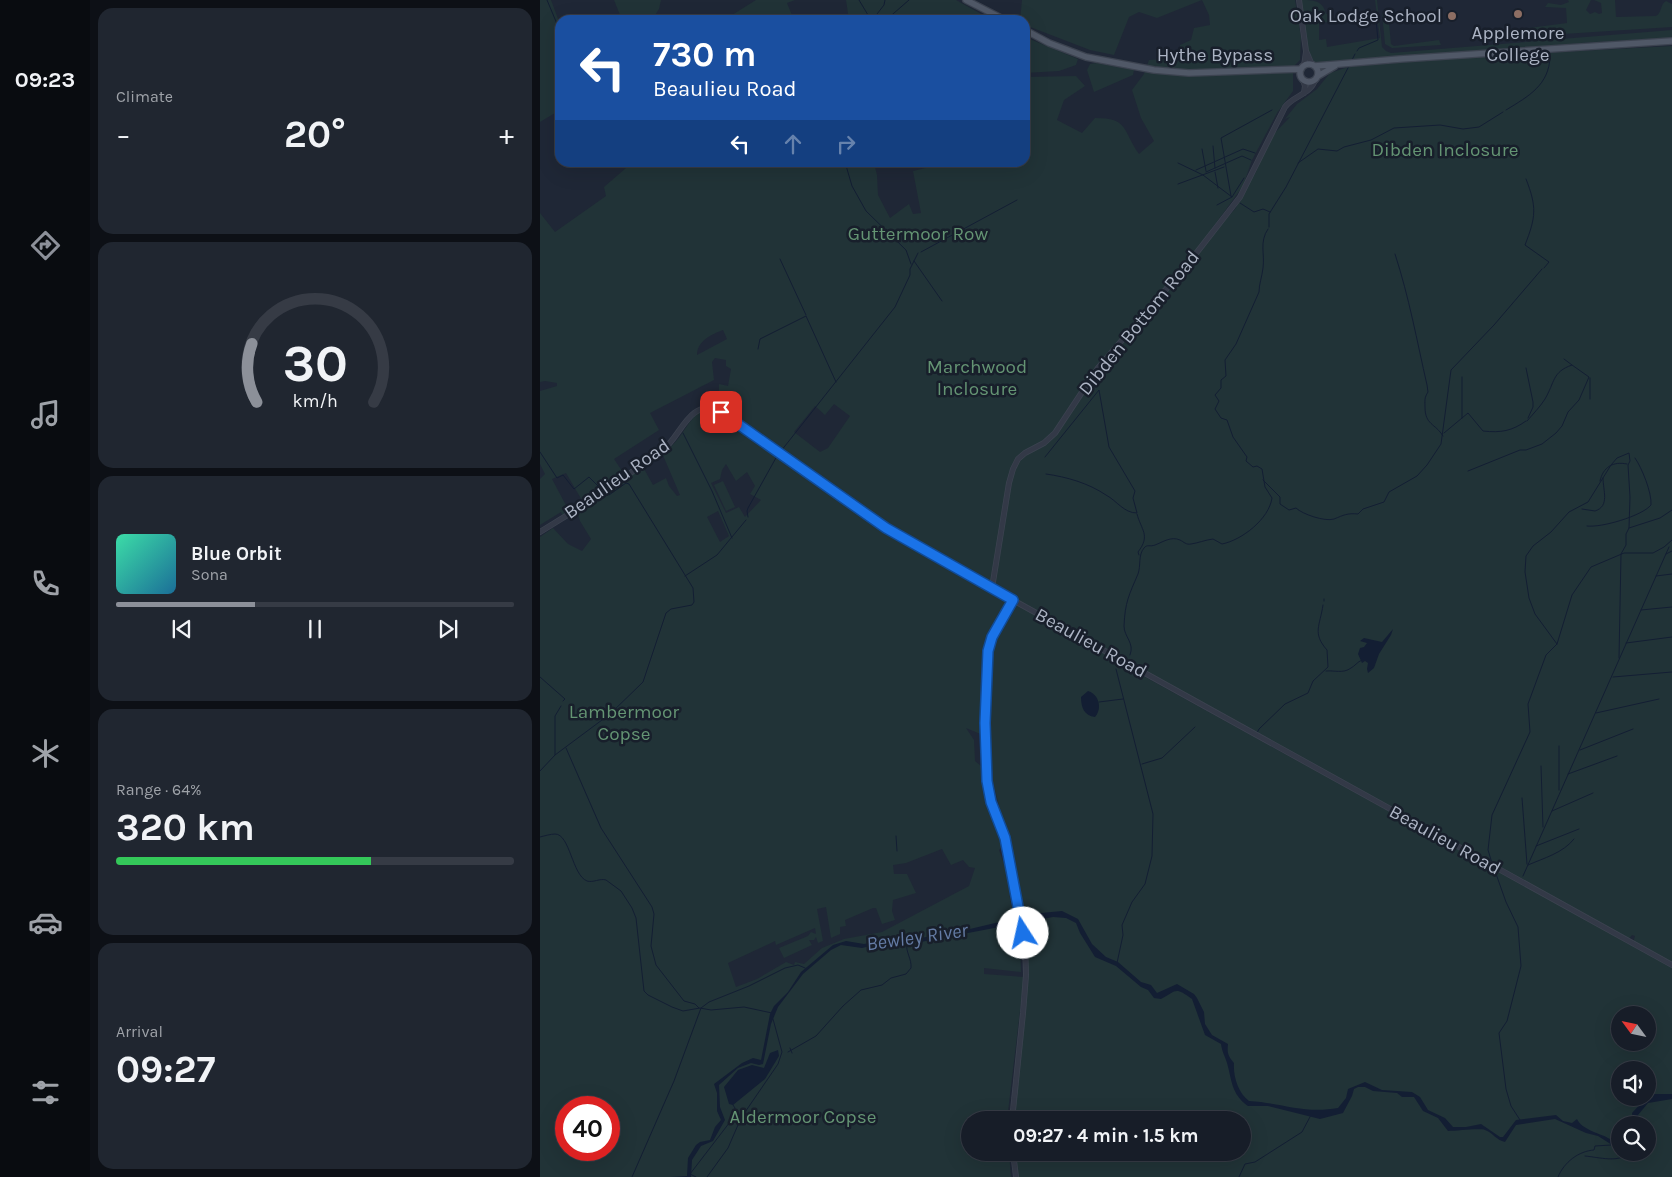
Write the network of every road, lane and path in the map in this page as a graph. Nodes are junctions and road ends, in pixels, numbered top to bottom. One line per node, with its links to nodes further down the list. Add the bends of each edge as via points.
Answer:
1 (966, 0): 3 (main road)
2 (1299, 0): 6 (street)
3 (995, 15)
4 (1030, 33): 10 (main road, Hythe Bypass, via 1086,57 1128,66 1181,73)
5 (1672, 41): 7 (main road)
6 (1306, 51): 8 (street); 9 (street)
7 (1337, 65): 8 (main road); 11 (main road)
8 (1313, 66): 9 (main road); 11 (main road)
9 (1303, 67): 10 (main road, Hythe Bypass); 12 (main road, via 1300,74)
10 (1284, 70): 12 (main road, Hythe Bypass)
11 (1316, 78): 12 (main road, via 1308,82); 13 (street, Dibden Bottom Road)
12 (1303, 79): 13 (street)
13 (1304, 92): 15 (street, Dibden Bottom Road, via 1285,107 1240,198 1098,368 1055,433 1018,459 1008,489)
14 (540, 532): 15 (street, Beaulieu Road, via 664,450 699,408 711,408 886,528)
15 (992, 588): 16 (street, Beaulieu Road)
16 (1013, 600): 17 (street, Beaulieu Road); 18 (street, via 992,637 988,651 986,766 991,802 1005,838 1025,944 1026,975)
17 (1672, 965)
18 (1013, 1111)
19 (1014, 1161): 20 (street)
20 (1016, 1177)

